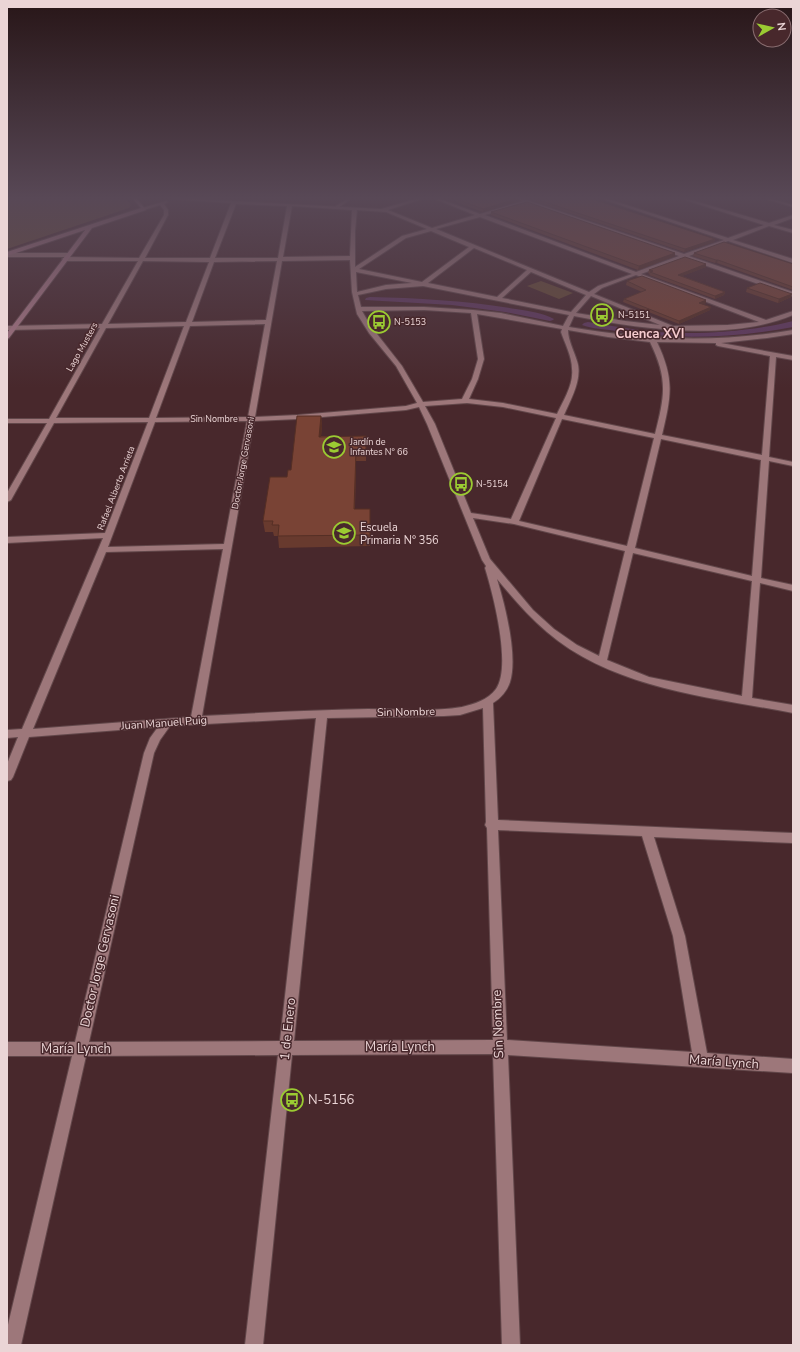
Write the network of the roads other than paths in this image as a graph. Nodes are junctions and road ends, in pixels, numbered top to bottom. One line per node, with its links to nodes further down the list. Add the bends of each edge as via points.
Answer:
1 (63, 262): 29 (main road)
2 (140, 262): 27 (street, Lago Musters)
3 (211, 262): 26 (street, Rafael Alberto Arrieta)
4 (280, 262): 24 (street, Doctor Jorge Gervasoni)
5 (353, 262): 12 (street)
6 (366, 262): 12 (street)
7 (451, 262): 15 (street)
8 (511, 262): 13 (street)
9 (605, 262): 14 (street)
10 (669, 262): 14 (street)
11 (702, 262): 18 (street)
12 (354, 270): 15 (street); 16 (street)
13 (530, 270): 17 (street); 19 (street)
14 (637, 274): 17 (street, via 596,289); 25 (street)
15 (423, 284): 16 (street, via 386,287); 19 (street)
16 (355, 294): 20 (street)
17 (590, 294): 23 (street); 31 (street)
18 (793, 294)
19 (498, 299): 23 (street)
20 (358, 309): 21 (street, via 421,308); 39 (street, via 403,372)
21 (474, 312): 30 (street); 38 (street, via 481,360)
22 (793, 313): 25 (street)
23 (573, 314): 30 (street); 31 (street)
24 (269, 322): 26 (street); 41 (street, Doctor Jorge Gervasoni)
25 (766, 322): 31 (street, via 730,327)
26 (188, 324): 27 (street); 43 (street, Rafael Alberto Arrieta)
27 (104, 326): 29 (street); 42 (street, Lago Musters)
28 (7, 328): 29 (street)
29 (14, 328): 33 (main road)
30 (565, 328): 34 (street); 40 (street, via 564,335 576,371)
31 (675, 329)
32 (793, 332): 35 (street)
33 (7, 337)
34 (653, 341): 35 (street); 45 (street, via 664,364 668,382 666,404)
35 (712, 342): 36 (street)
36 (773, 355): 37 (street); 46 (street)
37 (793, 358)
38 (464, 401): 39 (street, Sin Nombre); 40 (street, Sin Nombre, via 491,403)
39 (421, 404): 41 (street, Sin Nombre, via 406,408 329,415); 49 (street)
40 (560, 416): 45 (street, Sin Nombre); 50 (street)
41 (251, 419): 43 (street, Sin Nombre); 53 (street, Doctor Jorge Gervasoni)
42 (51, 420): 43 (street, Sin Nombre); 44 (street, Sin Nombre); 48 (street, Lago Musters)
43 (152, 420): 51 (street, Rafael Alberto Arrieta)
44 (7, 421)
45 (658, 436): 46 (street, Sin Nombre); 54 (street)
46 (765, 459): 47 (street, Sin Nombre); 57 (street)
47 (793, 464)
48 (7, 500)
49 (468, 515): 50 (street); 56 (street)
50 (514, 522): 54 (street)
51 (109, 535): 52 (street); 55 (street, Rafael Alberto Arrieta)
52 (7, 540)
53 (227, 546): 55 (street); 64 (street, Doctor Jorge Gervasoni)
54 (630, 549): 57 (street); 59 (street)
55 (103, 550): 66 (street, Rafael Alberto Arrieta)
56 (486, 560): 59 (street, via 525,606 551,631); 61 (street, Sin Nombre, via 500,610 507,666 503,687)
57 (756, 580): 58 (street); 60 (street)
58 (793, 588)
59 (602, 662): 60 (street, via 647,680)
60 (747, 701): 62 (street)
61 (488, 702): 63 (street, Sin Nombre, via 452,712); 69 (street, Sin Nombre)
62 (793, 709)
63 (322, 714): 64 (street, Juan Manuel Puig); 73 (street, 1 de Enero)
64 (196, 720): 65 (street, Juan Manuel Puig)
65 (167, 722): 66 (street, Juan Manuel Puig); 75 (street, Doctor Jorge Gervasoni, via 155,738 149,753)
66 (26, 733): 67 (street, Juan Manuel Puig); 68 (street, Rafael Alberto Arrieta)
67 (7, 734)
68 (7, 777)
69 (491, 825): 70 (street); 72 (street, Sin Nombre)
70 (647, 832): 71 (street); 76 (street, via 679,936)
71 (793, 838)
72 (499, 1047): 73 (street, María Lynch); 76 (street, María Lynch); 80 (street, Sin Nombre)
73 (286, 1048): 75 (street, María Lynch); 79 (street, 1 de Enero)
74 (7, 1049): 75 (street, María Lynch)
75 (80, 1049): 78 (street, Doctor Jorge Gervasoni)
76 (701, 1060): 77 (street, María Lynch)
77 (793, 1066)
78 (12, 1345)
79 (254, 1345)
80 (510, 1345)

